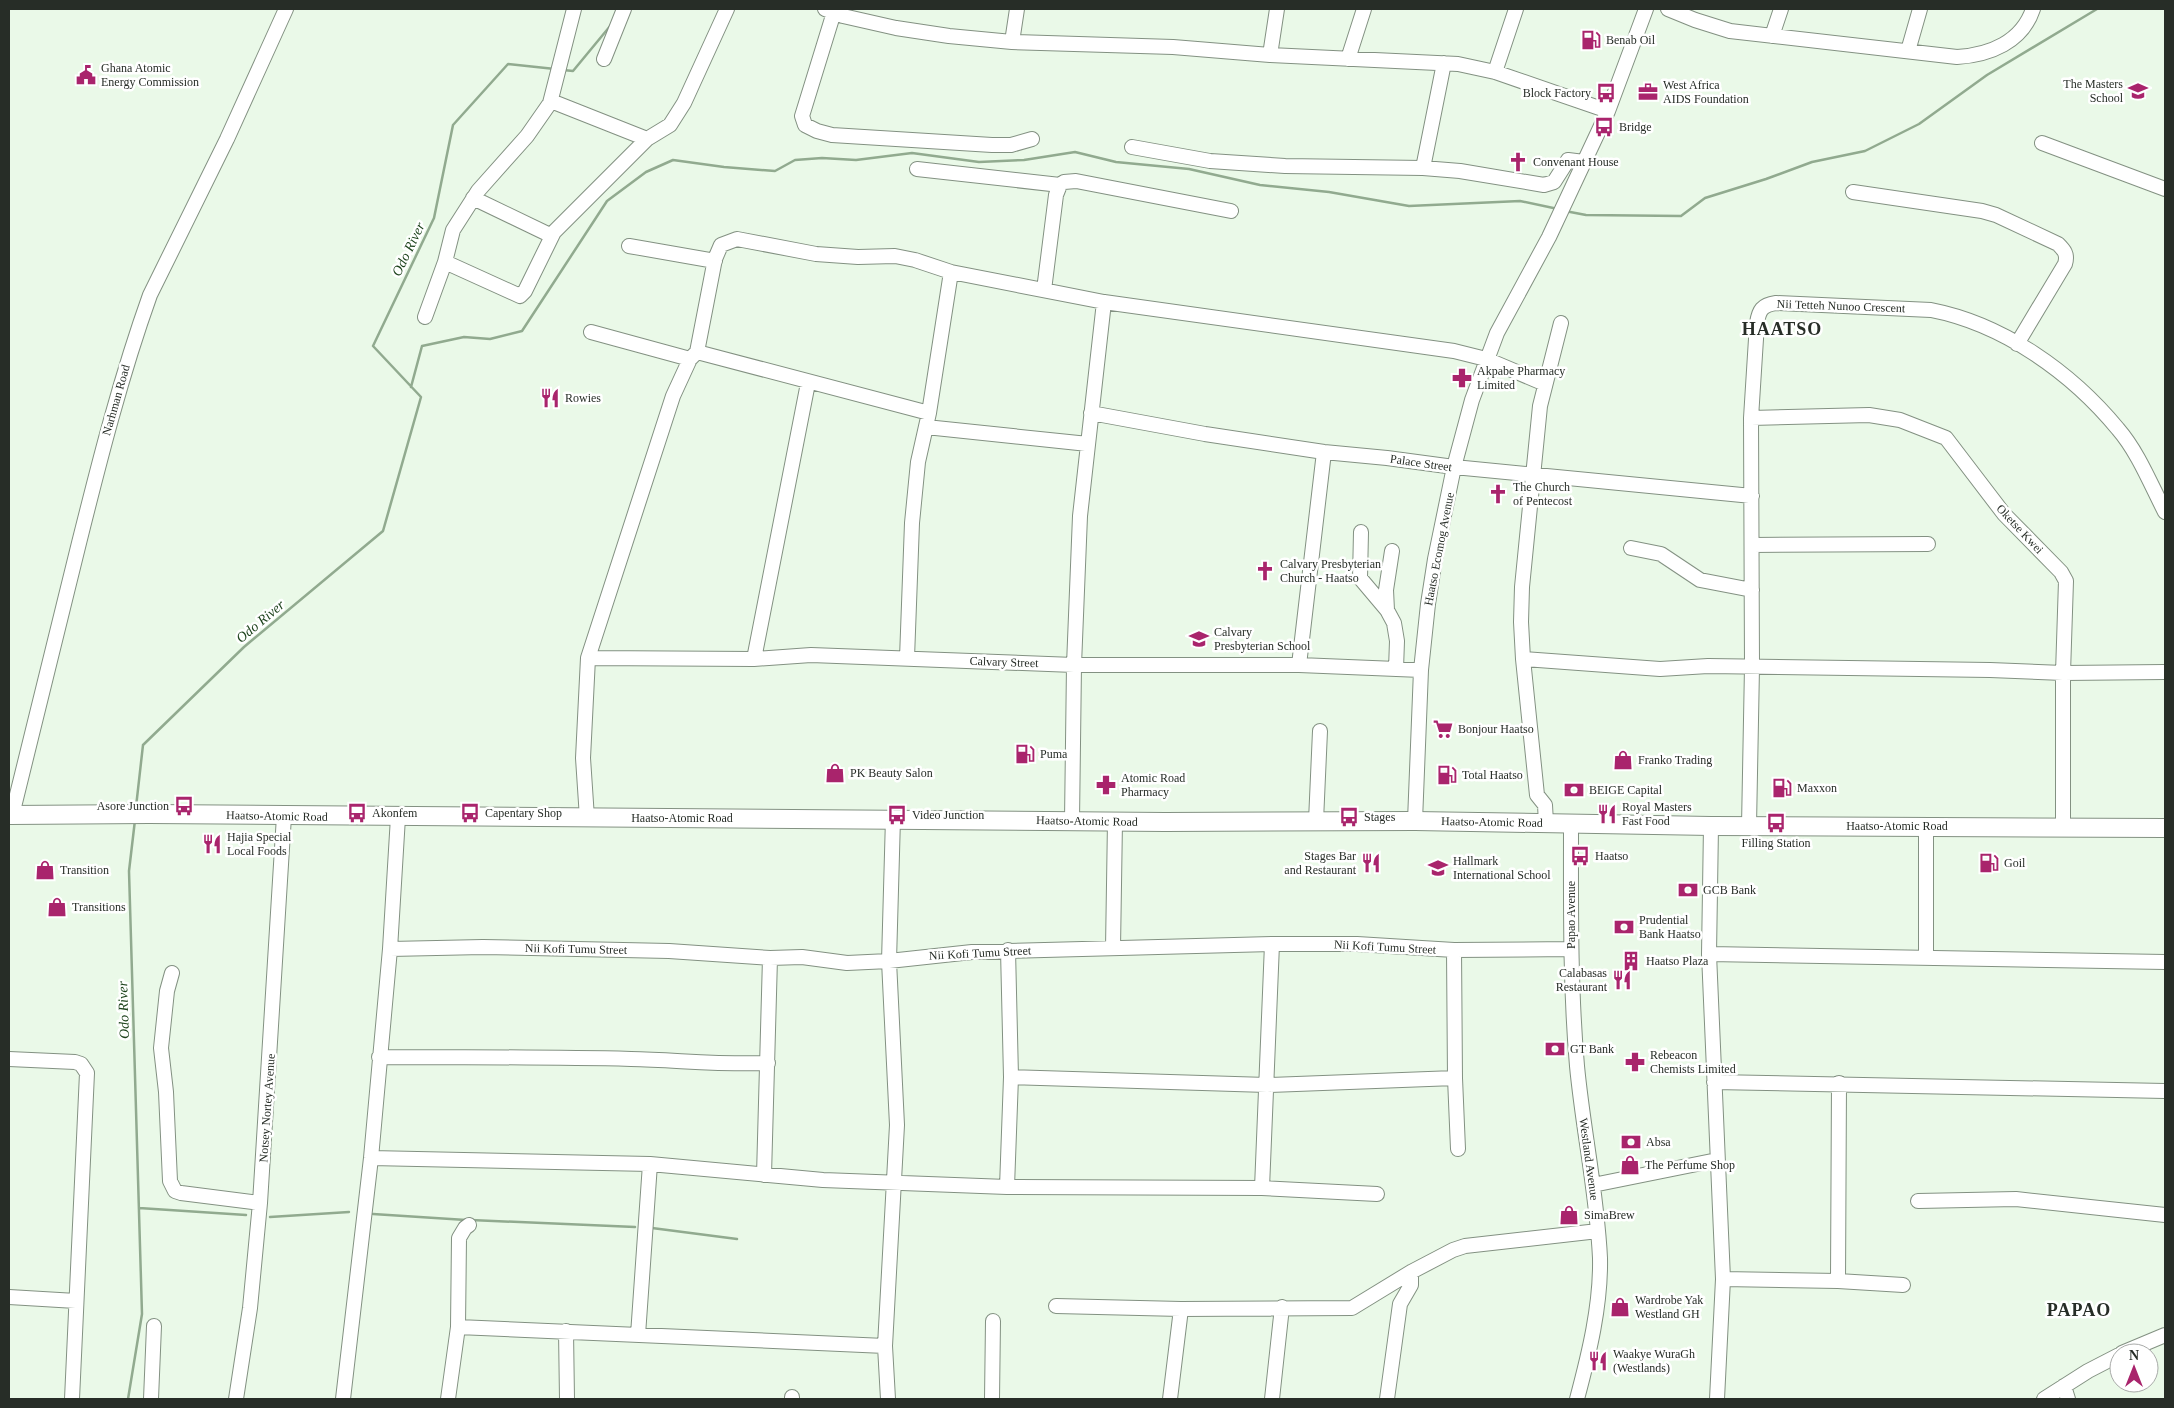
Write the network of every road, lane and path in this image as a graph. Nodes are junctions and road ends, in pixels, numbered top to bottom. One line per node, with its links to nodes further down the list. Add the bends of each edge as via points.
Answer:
1 (286, 9): 80 (street, Narhman Road, via 141,319 99,463)
2 (574, 9): 23 (street)
3 (624, 9): 19 (street)
4 (727, 9): 25 (street, via 684,103 670,125)
5 (1017, 9): 16 (street)
6 (1277, 9): 18 (street)
7 (1364, 9): 20 (street)
8 (1516, 9): 22 (street)
9 (1646, 9): 24 (street, Haatso Ecomog Avenue)
10 (1668, 9): 15 (street, via 1730,31)
11 (1781, 9): 15 (street)
12 (1920, 9): 17 (street)
13 (2033, 9): 17 (street, via 2020,32 1991,51 1957,57)
14 (837, 12): 16 (street, via 872,23 949,36); 26 (street, via 802,116 805,125 832,135 962,144 1011,144)
15 (1772, 36): 17 (street)
16 (1012, 42): 18 (street, via 1173,47)
17 (1908, 51)
18 (1270, 55): 20 (street)
19 (604, 58)
20 (1348, 59): 21 (street)
21 (1444, 62): 22 (street); 30 (street)
22 (1496, 72): 24 (street)
23 (551, 101): 25 (street); 35 (street, via 527,136)
24 (1608, 111): 29 (street, Haatso Ecomog Avenue)
25 (647, 139): 37 (street)
26 (1032, 139)
27 (2042, 143): 33 (street)
28 (1132, 147): 30 (street, via 1210,161 1285,166)
29 (1584, 162): 30 (street, via 1568,160 1554,182 1544,185); 49 (street, Haatso Ecomog Avenue)
30 (1423, 168)
31 (917, 169): 32 (street)
32 (1060, 185): 36 (street, via 1076,181); 42 (street)
33 (2165, 189)
34 (1853, 192): 47 (street, via 1989,213 2058,244 2064,250 2065,264)
35 (473, 198): 37 (street); 40 (street, via 454,230)
36 (1231, 210)
37 (552, 236): 40 (street, via 520,296)
38 (630, 246): 39 (street)
39 (715, 261): 41 (street, via 721,245 736,239 816,254 895,256); 48 (street)
40 (445, 262): 44 (street)
41 (951, 272): 42 (street); 54 (street)
42 (1044, 290): 43 (street)
43 (1104, 302): 49 (street, via 1428,346); 52 (street)
44 (425, 317)
45 (1562, 323): 51 (street)
46 (591, 332): 48 (street)
47 (2017, 344): 53 (street, Nii Tetteh Nunoo Crescent, via 1972,321 1931,310 1769,304 1759,312 1757,322); 60 (street, Nii Tetteh Nunoo Crescent, via 2083,392 2118,429)
48 (694, 355): 50 (street); 68 (street, via 673,396)
49 (1486, 359): 51 (street); 57 (street, Haatso Ecomog Avenue)
50 (808, 383): 54 (street); 70 (street)
51 (1545, 384): 58 (street)
52 (1091, 413): 55 (street); 56 (street, Palace Street)
53 (1751, 418): 59 (street, Nii Tetteh Nunoo Crescent); 78 (street, Oketse Kwei, via 1869,415 1900,420 1946,438 2004,514 2065,576)
54 (928, 420): 55 (street); 69 (street, via 918,462 912,523)
55 (1088, 444): 72 (street, via 1080,516)
56 (1324, 452): 57 (street, Palace Street); 73 (street)
57 (1454, 467): 58 (street, Palace Street); 76 (street, Haatso Ecomog Avenue, via 1435,558)
58 (1534, 476): 59 (street, Palace Street); 71 (street, via 1522,587)
59 (1752, 496): 63 (street, Nii Tetteh Nunoo Crescent)
60 (2165, 512)
61 (1361, 532): 67 (street, via 1360,578)
62 (1928, 544): 63 (street)
63 (1752, 545): 66 (street, Nii Tetteh Nunoo Crescent)
64 (1632, 548): 66 (street, via 1661,554 1700,580)
65 (1392, 551): 67 (street, via 1386,590)
66 (1752, 590): 74 (street, Nii Tetteh Nunoo Crescent)
67 (1387, 610): 75 (street, via 1394,623 1397,641)
68 (588, 658): 70 (street, Calvary Street); 83 (street, via 583,758)
69 (907, 658): 70 (street, Calvary Street, via 811,655); 72 (street, Calvary Street)
70 (754, 659)
71 (1523, 659): 74 (street, via 1660,669); 89 (street, via 1537,795 1545,805)
72 (1074, 665): 73 (street, Calvary Street); 85 (street)
73 (1299, 665): 75 (street, Calvary Street)
74 (1752, 667): 78 (street); 92 (street, Nii Tetteh Nunoo Crescent)
75 (1396, 669): 76 (street, Calvary Street)
76 (1421, 670): 88 (street, Haatso Ecomog Avenue)
77 (2165, 672): 78 (street)
78 (2063, 673): 94 (street, Oketse Kwei)
79 (1320, 731): 87 (street)
80 (10, 815): 81 (main road, Haatso-Atomic Road)
81 (284, 816): 82 (main road, Haatso-Atomic Road); 129 (street, Notsey Nortey Avenue)
82 (398, 817): 83 (main road, Haatso-Atomic Road); 98 (street)
83 (587, 818): 84 (main road, Haatso-Atomic Road)
84 (893, 818): 85 (main road, Haatso-Atomic Road); 105 (street)
85 (1072, 821): 86 (main road, Haatso-Atomic Road)
86 (1115, 821): 87 (main road, Haatso-Atomic Road); 97 (street)
87 (1316, 821): 88 (main road, Haatso-Atomic Road)
88 (1415, 821): 89 (main road, Haatso-Atomic Road)
89 (1546, 823): 90 (main road, Haatso-Atomic Road)
90 (1571, 824): 91 (main road, Haatso-Atomic Road); 99 (street, Papao Avenue)
91 (1711, 826): 92 (main road, Haatso-Atomic Road); 102 (street)
92 (1749, 826): 93 (main road, Haatso-Atomic Road)
93 (1926, 826): 94 (main road, Haatso-Atomic Road); 104 (street)
94 (2063, 827): 95 (main road, Haatso-Atomic Road)
95 (2165, 828)
96 (1272, 944): 97 (street, Nii Kofi Tumu Street); 101 (street, Nii Kofi Tumu Street, via 1357,944); 116 (street)
97 (1113, 948): 100 (street, Nii Kofi Tumu Street)
98 (390, 949): 103 (street, Nii Kofi Tumu Street, via 483,947); 108 (street)
99 (1571, 949): 101 (street, Nii Kofi Tumu Street); 111 (street, Papao Avenue)
100 (1008, 950): 105 (street, Nii Kofi Tumu Street); 112 (street)
101 (1454, 950): 113 (street)
102 (1709, 954): 104 (street); 114 (street)
103 (770, 958): 105 (street, Nii Kofi Tumu Street, via 802,957 847,963); 110 (street)
104 (1926, 958): 106 (street)
105 (889, 961): 123 (street, via 897,1125)
106 (2165, 962)
107 (172, 973): 129 (street, via 161,1048 170,1181 181,1193)
108 (380, 1057): 110 (street); 119 (street)
109 (9, 1059): 139 (street, via 75,1062 81,1064 87,1073)
110 (768, 1063): 122 (street)
111 (1577, 1066): 124 (street, Westland Avenue)
112 (1011, 1077): 116 (street); 125 (street)
113 (1455, 1078): 116 (street); 118 (street)
114 (1714, 1082): 115 (street); 120 (street)
115 (1839, 1083): 117 (street); 135 (street)
116 (1267, 1085): 126 (street)
117 (2165, 1091)
118 (1458, 1149)
119 (371, 1158): 121 (street); 157 (street)
120 (1717, 1160): 124 (street); 134 (street)
121 (650, 1164): 122 (street); 148 (street)
122 (764, 1175): 123 (street)
123 (893, 1182): 125 (street); 151 (street)
124 (1593, 1185): 132 (street, Westland Avenue)
125 (1007, 1187): 126 (street)
126 (1262, 1188): 127 (street)
127 (1377, 1194)
128 (1918, 1201): 130 (street, via 2016,1199)
129 (260, 1203): 156 (street, Notsey Nortey Avenue, via 250,1308)
130 (2165, 1215)
131 (469, 1226): 146 (street, via 459,1238)
132 (1598, 1231): 133 (street, via 1465,1246); 165 (street, Westland Avenue, via 1600,1258 1596,1306)
133 (1411, 1272): 137 (street); 140 (street, via 1411,1285)
134 (1723, 1279): 135 (street); 166 (street)
135 (1838, 1281): 136 (street)
136 (1903, 1286)
137 (1380, 1293): 140 (street); 142 (street, via 1352,1308)
138 (9, 1297): 139 (street)
139 (76, 1301): 154 (street)
140 (1400, 1304): 164 (street)
141 (1056, 1306): 143 (street)
142 (1282, 1308): 143 (street); 163 (street)
143 (1180, 1309): 162 (street)
144 (993, 1321): 161 (street)
145 (154, 1326): 155 (street)
146 (458, 1327): 147 (street); 158 (street)
147 (566, 1331): 148 (street); 159 (street)
148 (638, 1335): 151 (street)
149 (2165, 1335): 150 (street)
150 (2146, 1343)
151 (885, 1346): 160 (street)
152 (2109, 1360): 153 (street, via 2088,1371)
153 (2066, 1393): 167 (street)
154 (72, 1399)
155 (151, 1399)
156 (236, 1399)
157 (343, 1399)
158 (448, 1399)
159 (567, 1399)
160 (888, 1399)
161 (992, 1399)
162 (1170, 1399)
163 (1272, 1399)
164 (1388, 1399)
165 (1577, 1399)
166 (1717, 1399)
167 (2044, 1399)

